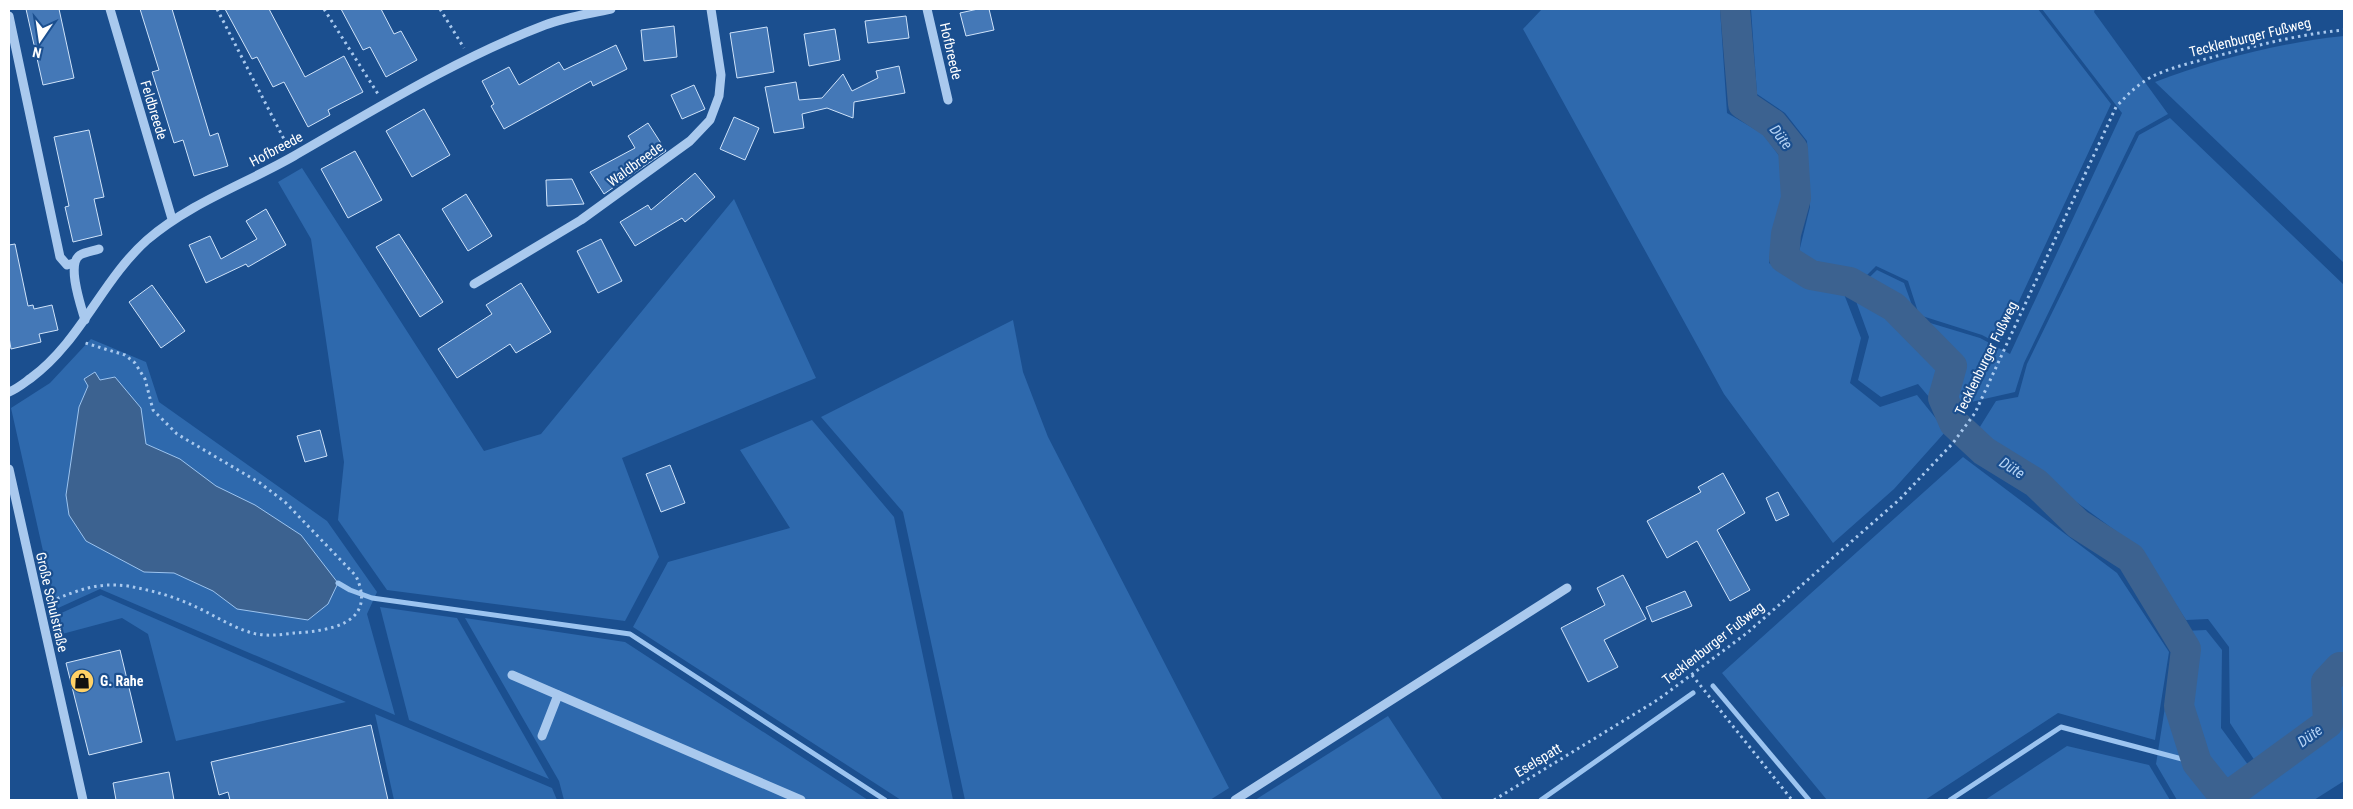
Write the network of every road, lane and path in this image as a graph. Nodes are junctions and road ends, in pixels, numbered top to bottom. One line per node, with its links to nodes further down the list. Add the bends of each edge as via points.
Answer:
1 (110, 9): 14 (street, Feldbreede)
2 (217, 9): 13 (path)
3 (324, 9): 12 (path)
4 (440, 9): 10 (path)
5 (611, 9): 10 (street, Hofbreede, via 547,24)
6 (711, 9): 17 (street, Waldbreede, via 721,75 719,96 710,120 690,141 581,220)
7 (927, 9): 11 (street, Hofbreede)
8 (9, 16): 16 (street, via 60,257 67,265)
9 (2344, 30): 25 (path, Tecklenburger Fußweg, via 2278,40 2187,64 2152,77 2132,90 2116,107 1975,413 1953,443 1900,499 1747,633)
10 (470, 57): 12 (street, Hofbreede)
11 (948, 100)
12 (384, 103): 13 (street, Hofbreede)
13 (293, 157): 14 (street, Hofbreede)
14 (172, 220): 18 (street, Hofbreede, via 121,267)
15 (99, 249): 16 (street, via 79,255)
16 (74, 263): 18 (street)
17 (474, 284)
18 (85, 320): 19 (street, Hofbreede)
19 (73, 337): 20 (street, Hofbreede, via 42,369); 23 (path, via 125,355 135,362 145,379 153,410 177,434 260,483 285,502 356,576 362,589 361,602 351,620 331,629 268,635 250,633 191,604 126,586 86,586)
20 (9, 392)
21 (9, 469): 23 (street, Große Schulstraße)
22 (1567, 588): 31 (street)
23 (38, 606): 29 (street, Große Schulstraße)
24 (512, 675): 26 (street)
25 (1692, 675): 28 (path, Tecklenburger Fußweg); 33 (path)
26 (558, 695): 27 (street); 30 (street)
27 (542, 736)
28 (1594, 739): 32 (path, Eselspatt)
29 (84, 800)
30 (801, 800)
31 (1235, 800)
32 (1494, 800)
33 (1792, 800)

